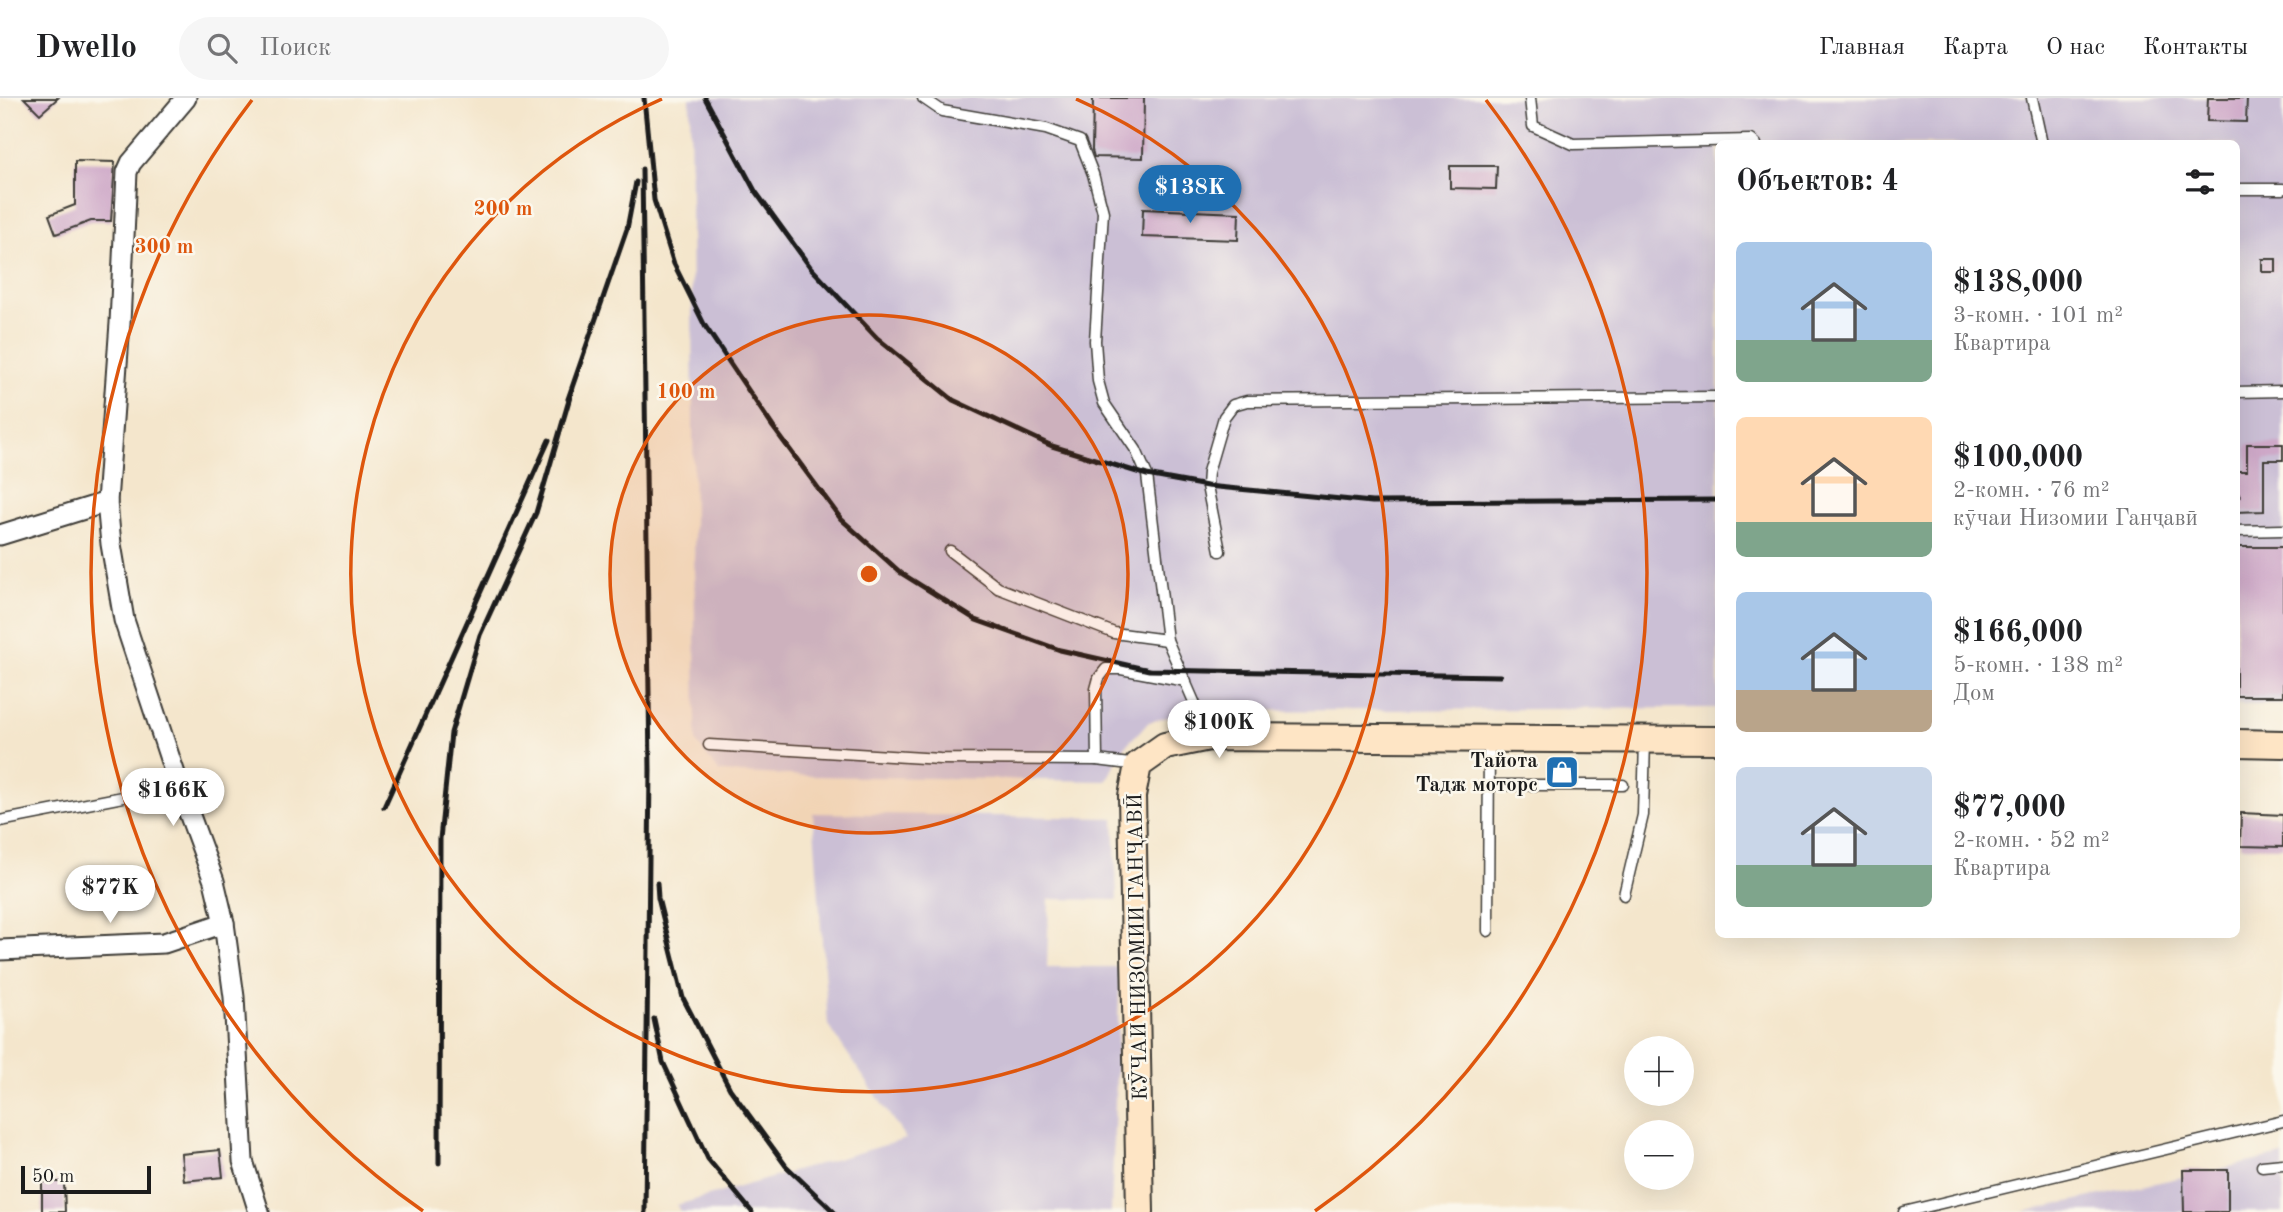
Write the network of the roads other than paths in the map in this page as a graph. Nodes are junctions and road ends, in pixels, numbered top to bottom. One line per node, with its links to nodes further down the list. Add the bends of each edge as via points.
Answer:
1 (186, 98): 12 (street, via 127,172)
2 (923, 98): 18 (lane, via 942,111 1046,129 1080,141 1103,212 1095,341 1098,381 1104,403 1147,475)
3 (1530, 98): 6 (lane, via 1533,126 1573,144)
4 (2032, 98): 5 (lane)
5 (2041, 140)
6 (1715, 141)
7 (2240, 189): 8 (lane)
8 (2283, 189)
9 (2283, 391): 10 (lane)
10 (2240, 392)
11 (1715, 397): 17 (lane, via 1247,401 1233,405 1224,417 1208,472)
12 (107, 502): 15 (street); 31 (street, via 124,620)
13 (2283, 530): 14 (lane)
14 (2240, 531)
15 (0, 535)
16 (950, 551): 18 (lane, via 998,588 1114,633)
17 (1220, 551)
18 (1167, 640): 19 (lane)
19 (1186, 681): 20 (lane); 27 (lane, via 1106,669 1096,689)
20 (1209, 737): 21 (main road, КӮЧАИ НИЗОМИИ ГАНҶАВӢ); 28 (main road, КӮЧАИ НИЗОМИИ ГАНҶАВӢ, via 1165,746)
21 (1489, 738): 22 (main road, КӮЧАИ НИЗОМИИ ГАНҶАВӢ); 29 (lane)
22 (1645, 740): 23 (main road, КӮЧАИ НИЗОМИИ ГАНҶАВӢ); 33 (lane, via 1643,815)
23 (1715, 740)
24 (2240, 743): 25 (main road)
25 (2283, 744)
26 (709, 745): 27 (lane, via 940,759)
27 (1097, 760): 28 (lane)
28 (1138, 765): 41 (main road, КӮЧАИ НИЗОМИИ ГАНҶАВӢ, via 1132,796)
29 (1489, 785): 30 (lane); 35 (lane)
30 (1623, 785)
31 (179, 786): 32 (lane); 34 (street, via 214,881)
32 (0, 821)
33 (1624, 895)
34 (224, 923): 36 (street, via 164,943); 40 (street, via 234,997 243,1161)
35 (1488, 931)
36 (0, 950)
37 (2283, 1121): 42 (lane)
38 (2283, 1164): 39 (lane)
39 (2263, 1166)
40 (259, 1212)
41 (1140, 1212)
42 (1904, 1212)

